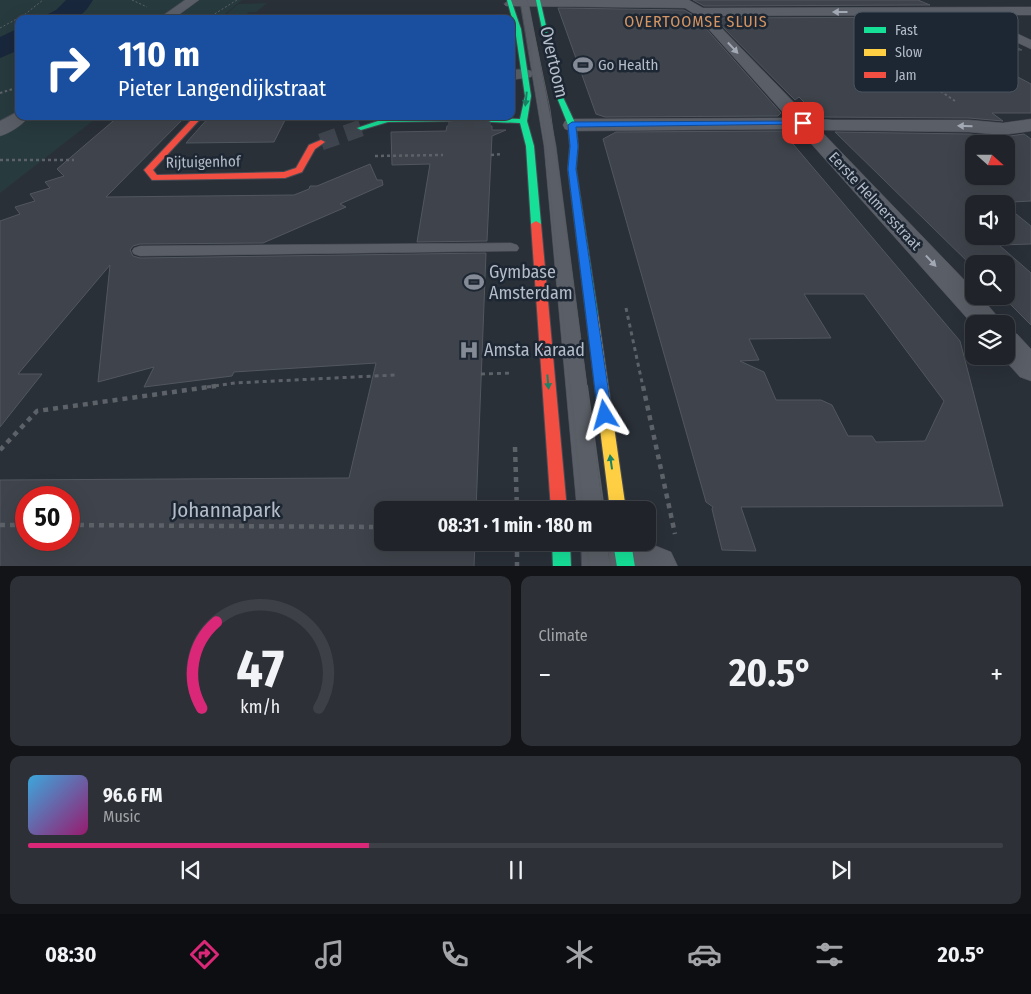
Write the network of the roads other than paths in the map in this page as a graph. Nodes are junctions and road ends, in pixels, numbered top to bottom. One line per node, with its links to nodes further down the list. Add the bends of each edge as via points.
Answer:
1 (193, 0): 8 (street)
2 (934, 0): 7 (street)
3 (524, 2): 4 (street); 9 (main road, Overtoom); 19 (main road, Overtoom); 30 (lane, Overtoom, via 550,146)
4 (683, 2): 6 (street)
5 (1031, 11): 7 (street)
6 (700, 12): 7 (street, one-way to 6); 18 (street, Eerste Helmersstraat, one-way to 18)
7 (959, 12)
8 (170, 15)
9 (515, 29): 12 (main road, Overtoom)
10 (1018, 39): 11 (street)
11 (1031, 45)
12 (518, 75): 17 (main road, Overtoom, one-way to 17, via 528,96)
13 (15, 120): 21 (street)
14 (195, 120): 23 (main road, Rijtuigenhof, via 148,170 155,178 285,175 299,170 312,147)
15 (386, 120): 20 (main road)
16 (491, 120): 17 (main road)
17 (524, 121): 29 (main road, Overtoom, one-way to 29, via 530,146)
18 (803, 123): 19 (street); 22 (street, one-way to 18, via 969,126); 26 (street, Eerste Helmersstraat, one-way to 26)
19 (572, 125): 31 (main road, Overtoom, one-way to 19, via 572,169)
20 (361, 128)
21 (0, 130)
22 (1028, 134)
23 (321, 142)
24 (510, 248): 25 (lane)
25 (140, 250)
26 (981, 315)
27 (1015, 352): 28 (street)
28 (1031, 369)
29 (558, 501)
30 (589, 501)
31 (617, 501)
32 (561, 551): 36 (main road)
33 (595, 551): 37 (lane)
34 (624, 551): 38 (main road)
35 (666, 552): 38 (street)
36 (562, 566)
37 (596, 566)
38 (626, 566)

